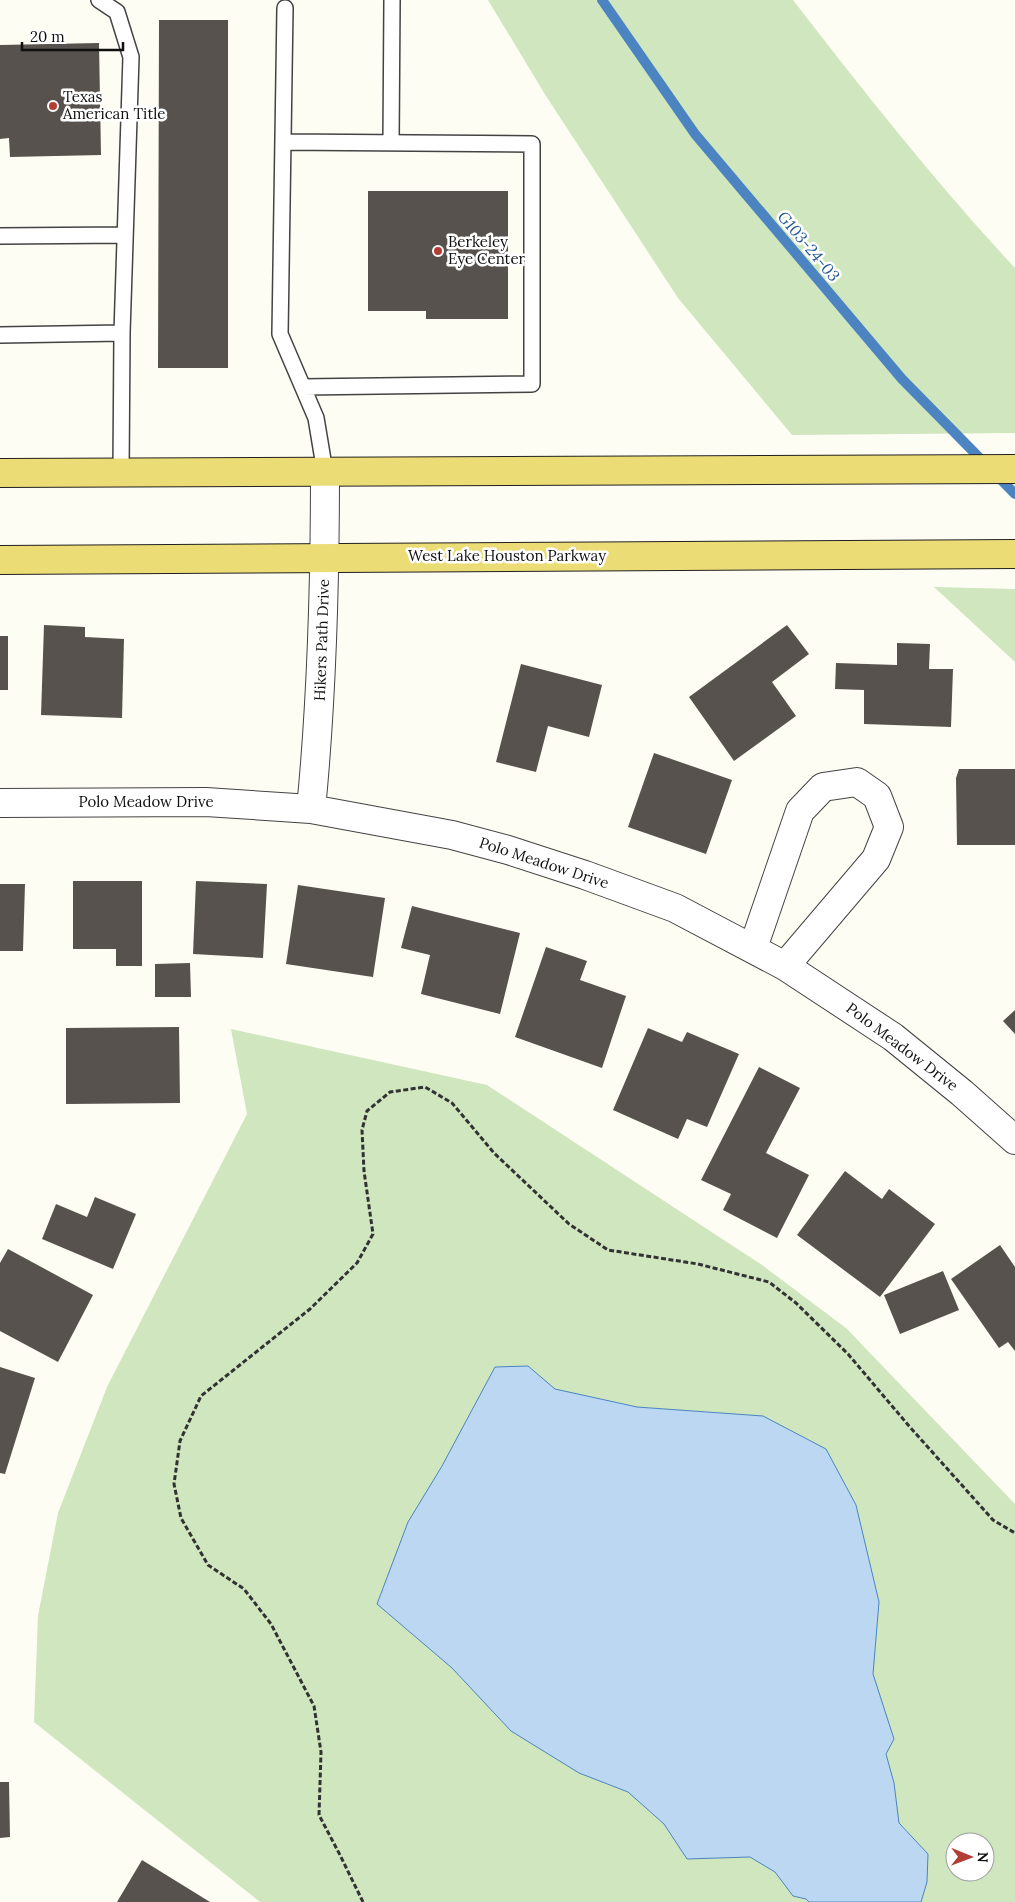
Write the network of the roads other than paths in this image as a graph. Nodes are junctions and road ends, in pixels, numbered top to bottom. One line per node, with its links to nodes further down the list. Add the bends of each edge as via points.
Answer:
1 (99, 0): 6 (lane, via 117,12 131,57)
2 (392, 0): 5 (lane)
3 (285, 8): 4 (lane)
4 (283, 142): 5 (lane); 10 (lane, via 280,334)
5 (390, 143): 10 (lane, via 532,144 532,384)
6 (125, 235): 7 (lane); 8 (lane)
7 (0, 236)
8 (122, 333): 9 (lane); 12 (lane)
9 (0, 335)
10 (302, 387): 13 (lane, via 316,418)
11 (1015, 469): 13 (main road)
12 (121, 472): 13 (main road); 14 (main road)
13 (325, 472): 16 (street, Hikers Path Drive)
14 (0, 473)
15 (1013, 554): 16 (main road, West Lake Houston Parkway)
16 (325, 557): 17 (main road, West Lake Houston Parkway); 19 (street, Hikers Path Drive)
17 (0, 560)
18 (0, 803): 19 (street, Polo Meadow Drive, via 206,802)
19 (312, 809): 20 (street, Polo Meadow Drive, via 452,835 516,853 675,908)
20 (753, 948): 21 (street, Polo Meadow Drive); 21 (street, via 800,811 823,787 857,782 877,796 889,827 876,859)
21 (785, 966): 22 (street, Polo Meadow Drive, via 893,1037)
22 (1015, 1140)

